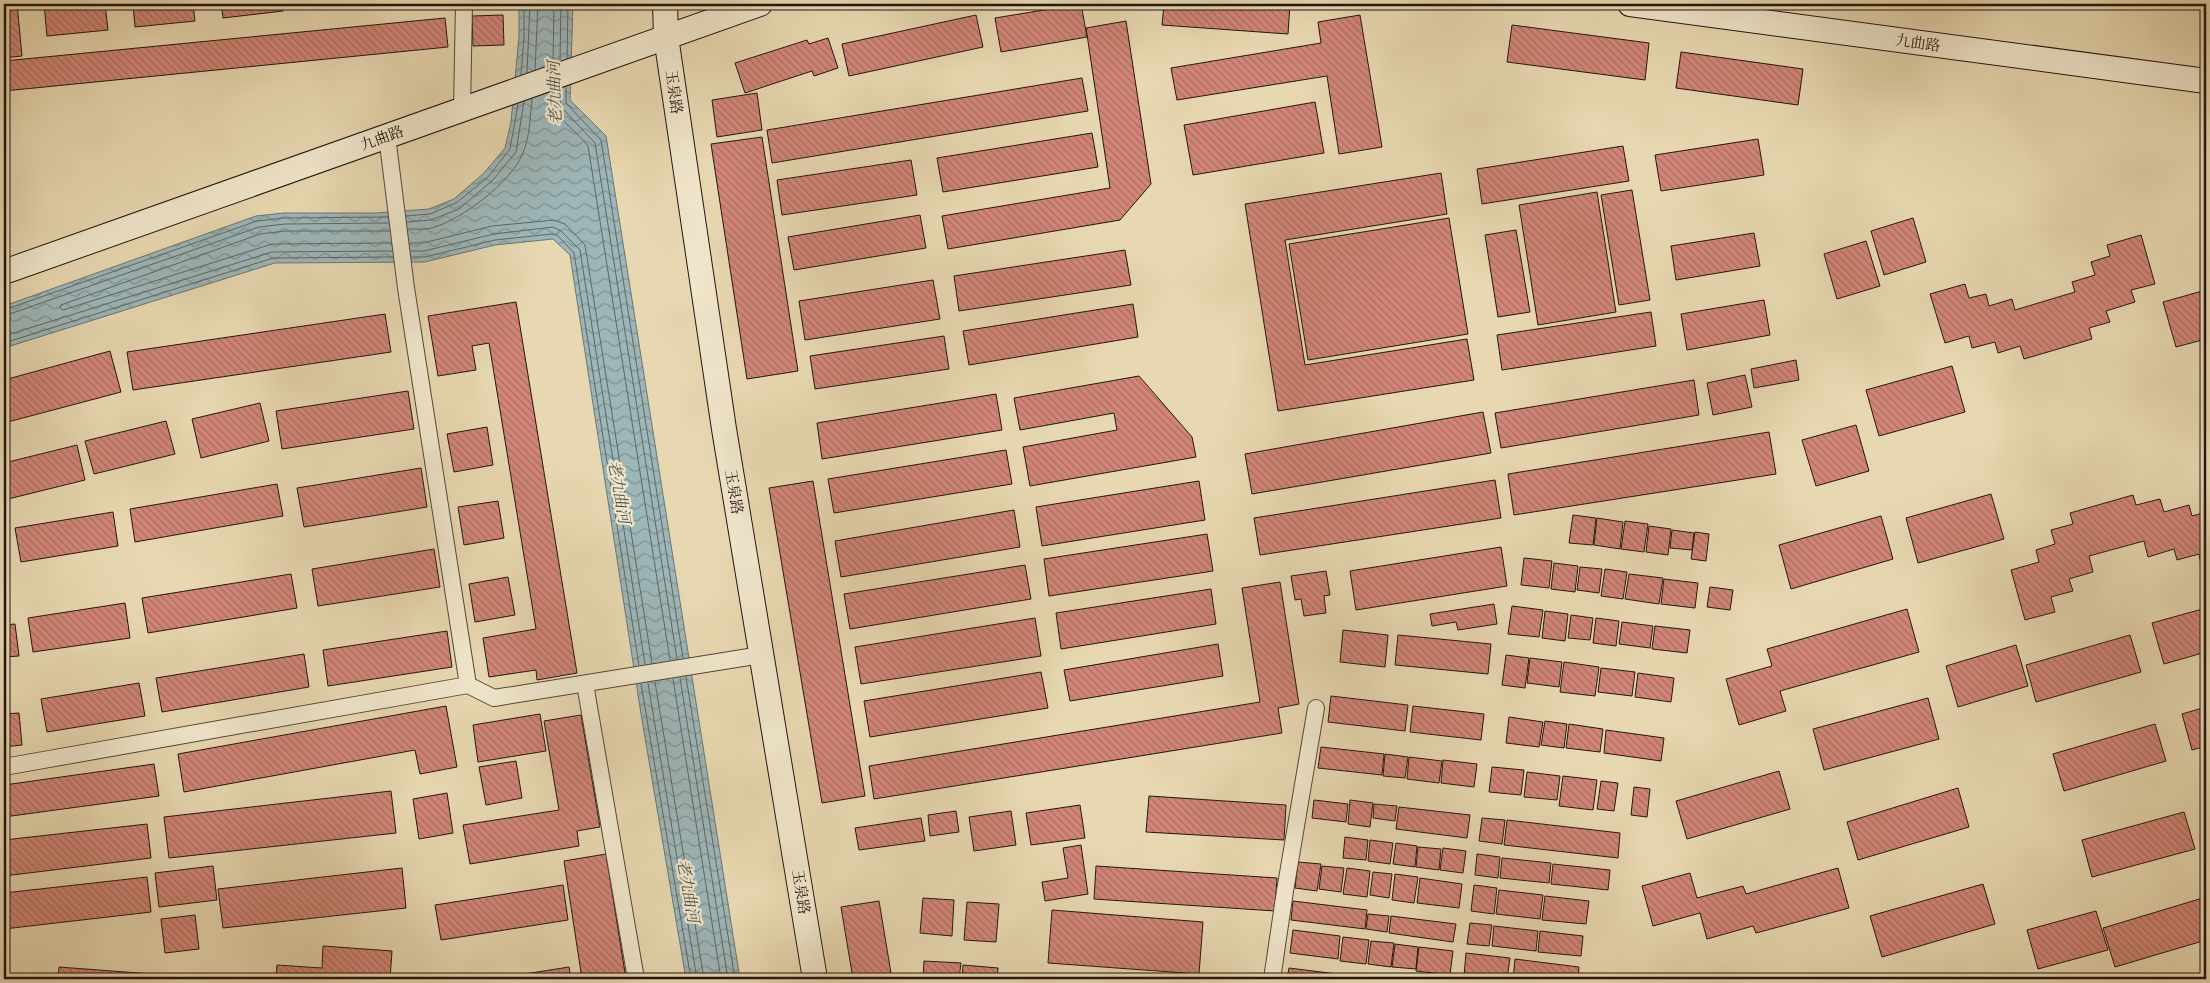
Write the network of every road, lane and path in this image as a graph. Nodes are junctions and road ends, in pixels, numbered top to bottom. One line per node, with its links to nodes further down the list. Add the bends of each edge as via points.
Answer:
1 (464, 4): 7 (street)
2 (665, 4): 5 (street, 玉泉路)
3 (760, 4): 5 (street, 九曲路)
4 (1630, 4): 6 (street, 九曲路)
5 (666, 37): 7 (street, 九曲路); 10 (street, 玉泉路, via 722,419)
6 (2206, 81)
7 (462, 109): 8 (street, 九曲路)
8 (387, 136): 9 (street, 九曲路); 12 (street, via 406,288)
9 (4, 272)
10 (761, 655): 11 (street); 16 (street, 玉泉路)
11 (585, 684): 12 (street, via 494,698); 15 (street)
12 (468, 685): 14 (street)
13 (1316, 708): 17 (street)
14 (4, 767)
15 (636, 979)
16 (815, 979)
17 (1272, 979)

